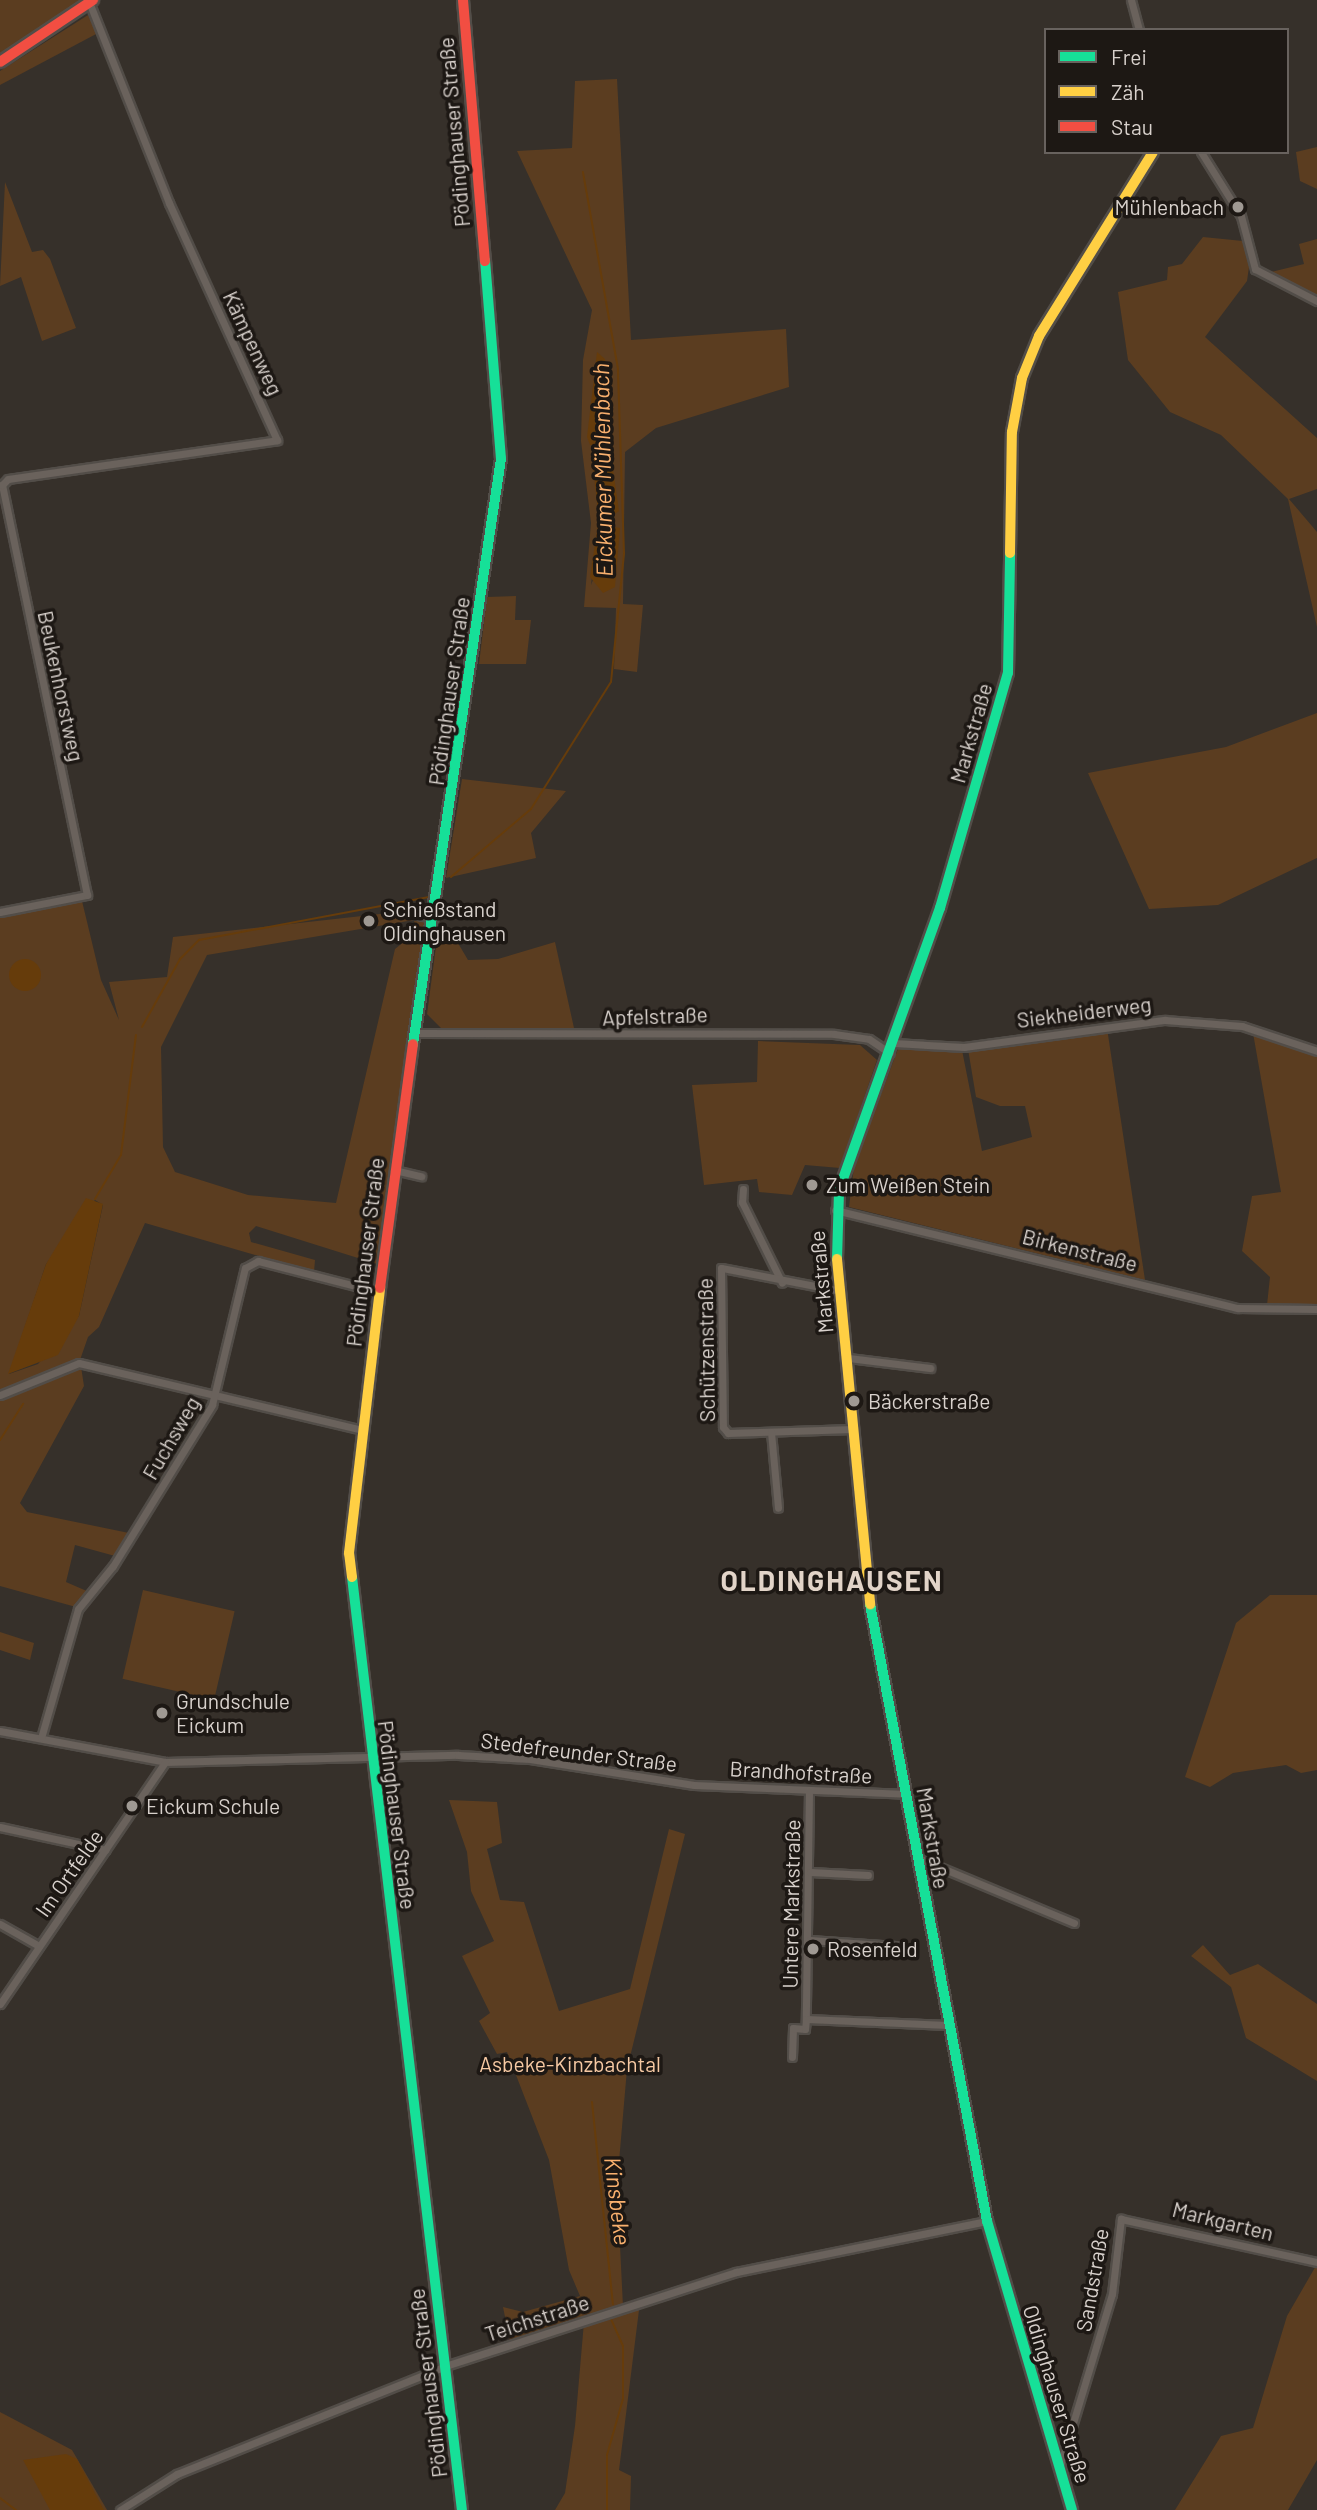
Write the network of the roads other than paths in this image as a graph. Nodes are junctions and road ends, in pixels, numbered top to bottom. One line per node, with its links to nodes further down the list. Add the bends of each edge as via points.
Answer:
1 (463, 0): 12 (street, Pödinghauser Straße, via 501,459)
2 (1130, 0): 4 (street)
3 (91, 1): 5 (street); 9 (street, Kämpenweg, via 169,203 277,440 8,479)
4 (1138, 28)
5 (0, 62)
6 (1152, 154): 14 (street, Markstraße, via 1045,325 1022,378 1012,432 1013,650)
7 (1202, 154): 8 (street, via 1241,216 1255,270)
8 (1317, 301)
9 (2, 485): 10 (street, Beukenhorstweg, via 87,895)
10 (0, 912)
11 (417, 915): 12 (street)
12 (436, 918): 13 (street, Pödinghauser Straße)
13 (417, 1033): 14 (street, Apfelstraße, via 834,1034); 16 (street, Pödinghauser Straße)
14 (892, 1048): 15 (street, Siekheiderweg, via 964,1047 1165,1020 1242,1026); 19 (street, Markstraße)
15 (1317, 1051)
16 (394, 1170): 17 (street); 22 (street, Pödinghauser Straße)
17 (421, 1176)
18 (743, 1189): 20 (street, via 742,1202)
19 (835, 1210): 21 (street, Markstraße); 23 (street, Birkenstraße, via 1238,1308)
20 (782, 1283): 21 (street); 30 (street, Schützenstraße, via 724,1268 725,1432)
21 (841, 1291): 24 (street, Markstraße)
22 (379, 1292): 27 (street, Fuchsweg, via 249,1263); 29 (street, Pödinghauser Straße)
23 (1317, 1309)
24 (848, 1358): 25 (street); 28 (street, Markstraße)
25 (930, 1368)
26 (0, 1395): 27 (street, via 79,1363)
27 (214, 1398): 29 (street); 33 (street, Fuchsweg, via 117,1559 78,1609)
28 (853, 1429): 30 (street); 38 (street, Markstraße, via 867,1590)
29 (362, 1430): 34 (street, Pödinghauser Straße, via 349,1570)
30 (771, 1432): 31 (street)
31 (778, 1508)
32 (0, 1731): 33 (street, Stedefreunder Straße)
33 (41, 1738): 35 (street, Stedefreunder Straße)
34 (370, 1754): 35 (street, Stedefreunder Straße); 36 (street, Stedefreunder Straße, via 530,1759); 57 (street, Pödinghauser Straße)
35 (165, 1762): 40 (street, Im Ortfelde)
36 (694, 1785): 37 (street, Brandhofstraße)
37 (809, 1790): 38 (street, Brandhofstraße); 42 (street, Untere Markstraße)
38 (906, 1794): 41 (street, Markstraße)
39 (0, 1827): 40 (street)
40 (106, 1850): 47 (street, Im Ortfelde)
41 (918, 1858): 44 (street); 51 (street, Markstraße)
42 (810, 1872): 43 (street); 46 (street, Untere Markstraße)
43 (868, 1875)
44 (1074, 1923)
45 (0, 1924): 47 (street)
46 (810, 1940): 48 (street); 50 (street, Untere Markstraße)
47 (39, 1946): 49 (street, Im Ortfelde)
48 (896, 1946)
49 (0, 2004)
50 (806, 2019): 51 (street, Untere Markstraße); 52 (street, Untere Markstraße, via 805,2029 793,2028)
51 (948, 2025): 54 (street, Markstraße)
52 (792, 2057)
53 (1121, 2219): 55 (street, Markgarten); 58 (street, Sandstraße, via 1112,2294)
54 (986, 2221): 56 (street, Markstraße); 57 (street, Teichstraße, via 736,2272)
55 (1317, 2262)
56 (1005, 2290): 58 (street, Oldinghauser Straße)
57 (445, 2366): 59 (street, Teichstraße, via 177,2474); 60 (street, Pödinghauser Straße)
58 (1059, 2466): 61 (street, Oldinghauser Straße)
59 (120, 2510)
60 (462, 2510)
61 (1072, 2510)

